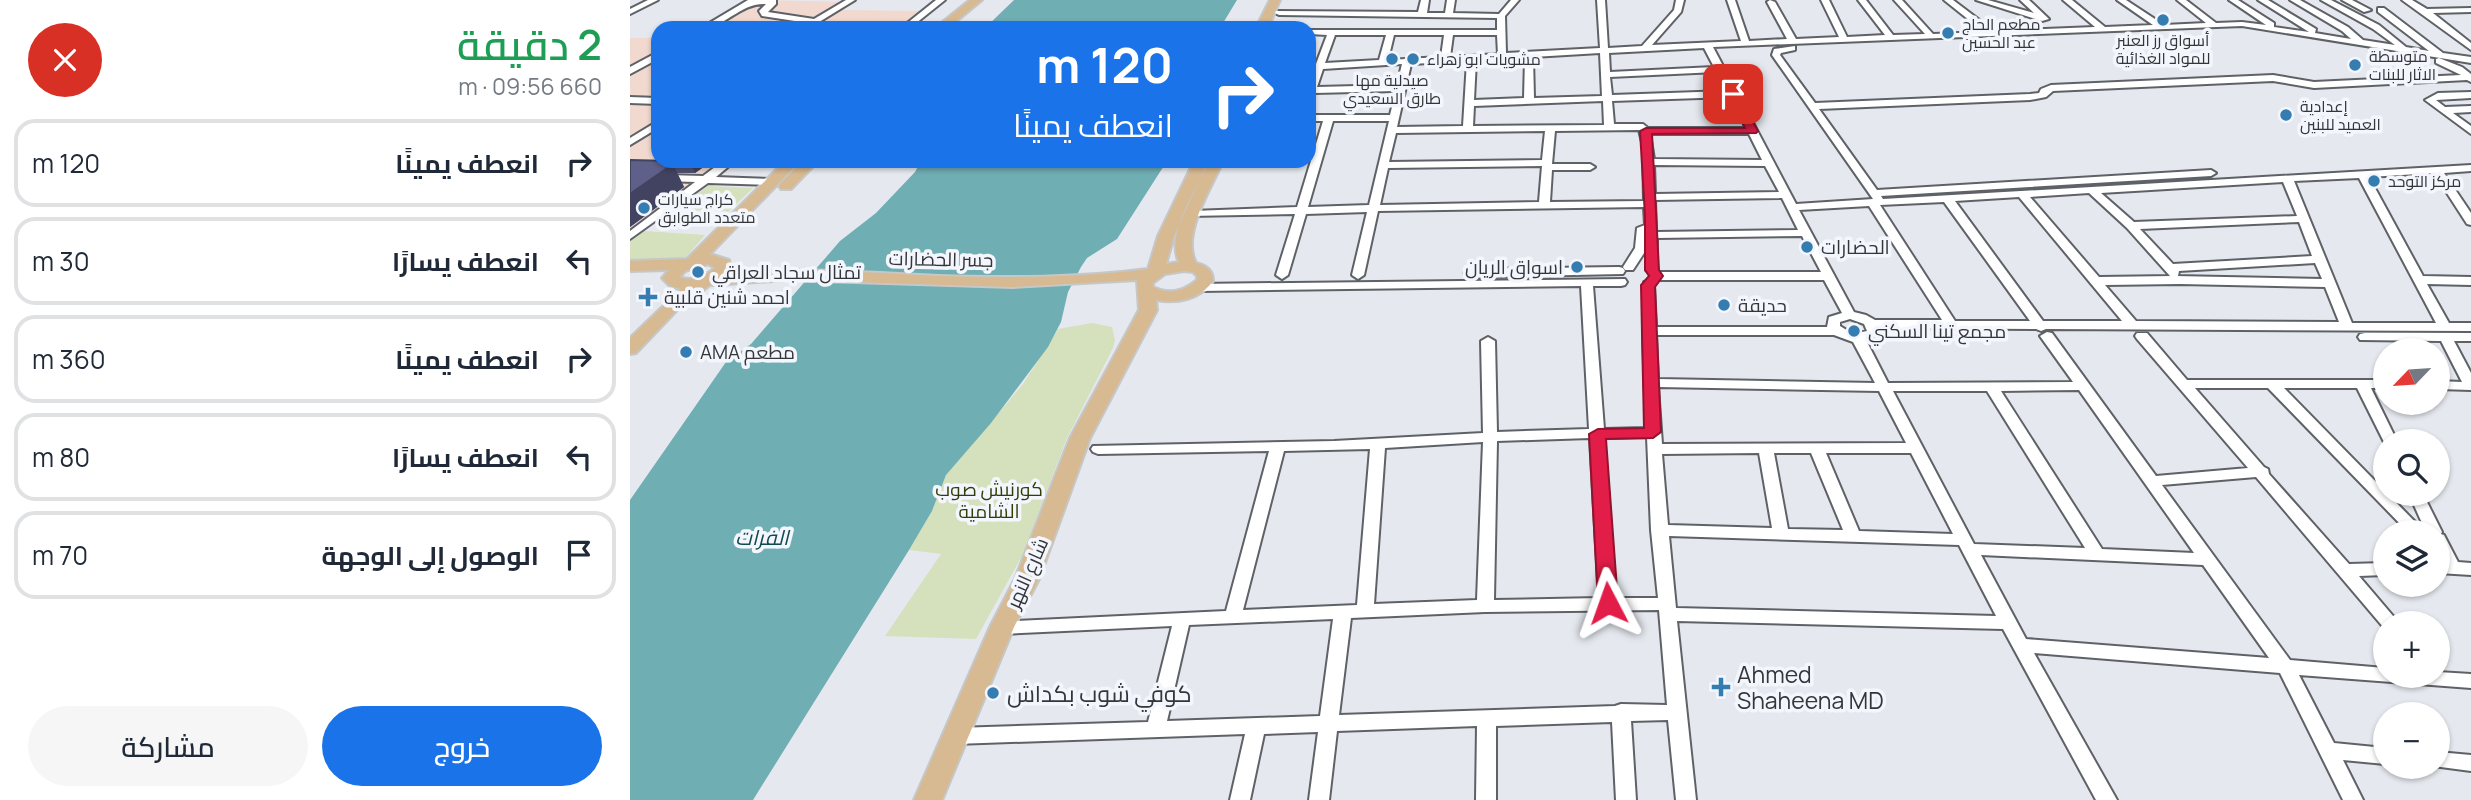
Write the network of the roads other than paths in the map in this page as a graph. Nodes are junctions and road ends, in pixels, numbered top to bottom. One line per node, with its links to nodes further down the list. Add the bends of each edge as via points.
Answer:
1 (654, 0): 36 (street)
2 (850, 0): 45 (street)
3 (941, 0): 46 (street)
4 (977, 0): 47 (main road)
5 (986, 0): 48 (main road)
6 (1279, 0): 37 (main road); 49 (main road)
7 (1332, 0): 38 (street)
8 (1425, 0): 39 (street)
9 (1451, 0): 40 (street)
10 (1515, 0): 41 (street)
11 (1601, 0): 74 (street)
12 (1693, 0): 31 (street)
13 (1731, 0): 69 (street)
14 (1825, 0): 65 (street)
15 (1862, 0): 64 (street)
16 (1898, 0): 63 (street)
17 (1948, 0): 61 (street)
18 (1980, 0): 42 (street)
19 (2024, 0): 42 (street)
20 (2067, 0): 54 (street)
21 (2121, 0): 52 (street)
22 (2181, 0): 51 (street)
23 (2233, 0): 53 (street)
24 (2262, 0): 62 (street)
25 (2294, 0): 67 (street)
26 (2325, 0): 32 (street)
27 (2373, 0): 33 (street, via 2399,11)
28 (2406, 0): 34 (street)
29 (753, 1): 43 (street); 44 (street, via 773,2 765,14)
30 (1771, 2): 66 (street)
31 (1680, 3): 73 (street)
32 (2344, 5): 33 (street); 72 (street)
33 (2381, 10): 76 (street)
34 (2425, 10): 35 (street); 71 (street)
35 (2471, 10)
36 (630, 12)
37 (1279, 13): 38 (street); 50 (main road)
38 (1329, 14): 39 (street)
39 (1422, 15): 40 (street)
40 (1449, 16): 41 (street)
41 (1501, 16): 60 (street)
42 (2045, 19): 55 (street)
43 (717, 21)
44 (810, 21)
45 (818, 21)
46 (914, 21)
47 (951, 21)
48 (960, 21)
49 (1266, 21)
50 (1275, 21)
51 (2214, 24): 52 (street); 53 (street)
52 (2162, 27): 54 (street)
53 (2275, 27): 62 (street)
54 (2102, 29): 55 (street)
55 (2059, 31): 61 (street)
56 (1316, 32): 57 (street)
57 (1332, 32): 58 (street); 82 (street)
58 (1391, 32): 59 (street); 84 (street)
59 (1450, 32): 60 (street); 80 (street)
60 (1500, 33): 77 (street)
61 (1992, 34): 63 (street)
62 (2320, 35): 67 (street)
63 (1931, 36): 64 (street)
64 (1891, 38): 65 (street)
65 (1844, 40): 68 (street)
66 (1793, 42): 68 (street); 69 (street)
67 (2360, 42): 72 (street)
68 (1825, 43): 89 (street, via 2251,29 2426,57); 100 (street, via 1776,53)
69 (1746, 44): 70 (street)
70 (1707, 45): 73 (street); 86 (street)
71 (2471, 47)
72 (2403, 48): 76 (street)
73 (1644, 49): 74 (street)
74 (1603, 51): 75 (street); 88 (street)
75 (1529, 55): 77 (street); 97 (street)
76 (2440, 55): 81 (street)
77 (1502, 56): 78 (street)
78 (1472, 58): 80 (street); 99 (street)
79 (651, 59): 87 (street)
80 (1445, 60): 83 (street)
81 (2468, 61)
82 (1316, 62)
83 (1407, 62): 84 (street); 90 (street)
84 (1383, 63): 85 (street)
85 (1316, 66)
86 (1720, 69): 88 (street); 92 (street)
87 (630, 71)
88 (1605, 75): 94 (street)
89 (2471, 78): 100 (street, via 2314,85 2273,78 2155,83 2051,88 2030,97)
90 (1401, 88): 91 (street); 105 (street)
91 (1316, 93)
92 (1733, 94): 94 (street); 112 (street)
93 (2471, 94): 102 (street, via 2432,97 2430,100)
94 (1607, 99): 97 (street); 106 (street)
95 (630, 100): 96 (street)
96 (651, 101)
97 (1529, 101): 98 (street)
98 (1494, 102): 99 (street); 109 (street)
99 (1470, 103): 110 (street)
100 (1814, 106): 140 (street)
101 (2471, 109): 102 (street)
102 (2444, 110): 113 (street)
103 (1316, 118): 104 (street)
104 (1329, 118): 105 (street); 117 (street)
105 (1394, 118): 111 (street)
106 (1609, 126): 107 (street); 114 (street, via 1636,125)
107 (1550, 127): 109 (street); 121 (street)
108 (651, 128): 115 (street)
109 (1494, 128): 110 (street)
110 (1468, 129): 111 (street)
111 (1391, 130): 120 (street)
112 (1752, 131): 114 (street); 119 (street)
113 (2471, 131)
114 (1646, 135): 118 (street); 141 (street, via 1642,146)
115 (630, 142)
116 (2471, 159): 140 (street)
117 (1316, 161)
118 (1649, 162): 119 (street); 141 (street)
119 (1769, 163): 138 (street)
120 (1383, 165): 121 (street); 144 (street)
121 (1547, 165): 122 (street); 142 (street)
122 (1590, 167)
123 (721, 168): 134 (street)
124 (786, 168): 135 (main road)
125 (805, 168): 154 (main road)
126 (1198, 168): 159 (main road, via 1166,236)
127 (1213, 168): 146 (main road)
128 (1314, 168): 145 (street)
129 (2471, 168): 130 (street)
130 (2437, 170): 131 (street); 148 (street)
131 (2362, 174): 133 (street); 169 (street)
132 (630, 177): 134 (street)
133 (2287, 178): 136 (street); 147 (street)
134 (706, 180): 135 (street); 152 (street)
135 (772, 182): 155 (main road)
136 (2092, 190): 137 (street); 149 (street)
137 (2022, 194): 139 (street); 172 (street)
138 (1786, 195): 141 (street); 143 (street)
139 (1947, 198): 140 (street); 185 (street)
140 (1875, 199): 143 (street); 180 (street)
141 (1647, 201): 142 (street); 151 (street); 160 (street, via 1642,246)
142 (1544, 206): 144 (street)
143 (1793, 207): 150 (street)
144 (1373, 208): 145 (street); 164 (street)
145 (1301, 210): 146 (street); 163 (street)
146 (1192, 214): 157 (main road, via 1181,242)
147 (2302, 219): 149 (street); 153 (street)
148 (2471, 222)
149 (2132, 226): 158 (street)
150 (1806, 233): 151 (street); 165 (street)
151 (1652, 235): 166 (street)
152 (630, 236)
153 (2318, 259): 158 (street); 176 (street)
154 (719, 261): 155 (main road, جسر الحضارات); 162 (main road, جسر الحضارات); 171 (main road, via 725,265 720,273)
155 (690, 263): 156 (main road, جسر الحضارات); 170 (main road, via 674,271)
156 (630, 266)
157 (1189, 266): 159 (main road); 174 (main road, via 1201,270)
158 (2170, 268): 168 (street)
159 (1155, 272): 167 (main road); 177 (main road, شارع النهر, via 1145,281)
160 (1623, 273): 164 (street); 166 (street, via 1643,267); 166 (street, via 1633,286); 175 (street)
161 (630, 274): 170 (main road)
162 (776, 274): 167 (main road, جسر الحضارات); 171 (main road)
163 (1282, 275): 164 (street); 174 (street)
164 (1358, 275)
165 (1829, 276): 166 (street); 178 (street)
166 (1652, 277): 179 (street)
167 (1097, 280): 177 (main road, جسر الحضارات)
168 (2179, 280): 172 (street); 176 (street)
169 (2420, 280): 173 (street); 189 (street)
170 (672, 281): 171 (main road); 187 (main road)
171 (704, 281): 193 (main road, via 670,307)
172 (2096, 281): 186 (street)
173 (2471, 281)
174 (1203, 282): 175 (street); 177 (main road, via 1181,295)
175 (1587, 282): 205 (street)
176 (2328, 284): 182 (street)
177 (1147, 297): 238 (main road, شارع النهر, via 1089,419 1032,567)
178 (1849, 315): 181 (street, via 1838,318); 184 (street, via 1863,318)
179 (1649, 326): 181 (street); 194 (street)
180 (1952, 326): 184 (street); 185 (street)
181 (1834, 327): 191 (street, via 1845,336)
182 (2347, 327): 188 (street); 189 (street)
183 (2471, 327): 189 (street)
184 (1873, 328): 185 (street); 191 (street)
185 (2044, 331): 186 (street); 201 (street)
186 (2138, 331): 188 (street); 195 (street)
187 (630, 332)
188 (2272, 332): 189 (street)
189 (2444, 332): 190 (street); 202 (street)
190 (2471, 337)
191 (1858, 338): 203 (street)
192 (1488, 341): 206 (street)
193 (630, 349)
194 (1651, 383): 203 (street); 207 (street)
195 (2186, 384): 196 (street); 214 (street)
196 (2272, 384): 197 (street); 216 (street)
197 (2362, 384): 198 (street); 204 (street)
198 (2373, 384)
199 (2450, 385): 202 (street)
200 (1991, 386): 201 (street); 203 (street); 223 (street)
201 (2083, 386): 215 (street)
202 (2471, 386)
203 (1884, 387): 213 (street)
204 (2384, 429)
205 (1598, 434): 206 (street); 207 (street); 229 (street)
206 (1490, 437): 208 (street); 230 (street)
207 (1653, 440): 210 (street); 219 (street)
208 (1378, 443): 209 (street); 232 (street)
209 (1277, 448): 212 (street); 235 (street)
210 (1766, 448): 211 (street); 220 (street)
211 (1816, 448): 213 (street); 221 (street)
212 (1098, 449)
213 (1916, 449): 222 (street)
214 (2263, 472): 215 (street); 228 (street)
215 (2151, 481): 224 (street)
216 (2373, 487)
217 (2392, 506): 218 (street)
218 (2405, 520)
219 (1660, 530): 220 (street); 231 (street)
220 (1781, 535): 221 (street)
221 (1853, 537): 222 (street)
222 (1966, 544): 223 (street); 237 (street)
223 (2096, 553): 224 (street)
224 (2207, 559): 240 (street)
225 (2450, 567): 227 (street)
226 (2373, 569): 228 (street)
227 (2471, 569)
228 (2344, 570): 233 (street)
229 (1608, 603): 230 (street); 231 (street)
230 (1485, 606): 232 (street)
231 (1666, 609): 237 (street); 245 (street)
232 (1365, 611): 234 (street)
233 (2380, 611)
234 (1343, 612): 235 (street); 247 (street)
235 (1233, 617): 236 (street)
236 (1182, 619): 238 (street); 249 (street)
237 (2008, 622): 239 (street)
238 (1002, 627): 250 (main road, شارع النهر)
239 (2020, 645): 240 (street); 261 (street)
240 (2286, 668): 241 (street); 251 (street)
241 (2373, 674)
242 (2450, 680): 243 (street)
243 (2471, 681)
244 (1621, 712): 245 (street); 246 (street); 259 (street)
245 (1677, 712): 260 (street)
246 (1487, 717): 247 (street); 258 (street)
247 (1330, 724): 248 (street); 257 (street)
248 (1256, 726): 249 (street); 256 (street)
249 (1156, 729): 250 (street)
250 (955, 736): 255 (main road, شارع النهر)
251 (2328, 751): 252 (street); 262 (street)
252 (2373, 755)
253 (2450, 761): 254 (street)
254 (2471, 763)
255 (928, 800)
256 (1240, 800)
257 (1319, 800)
258 (1486, 800)
259 (1626, 800)
260 (1686, 800)
261 (2107, 800)
262 (2353, 800)

